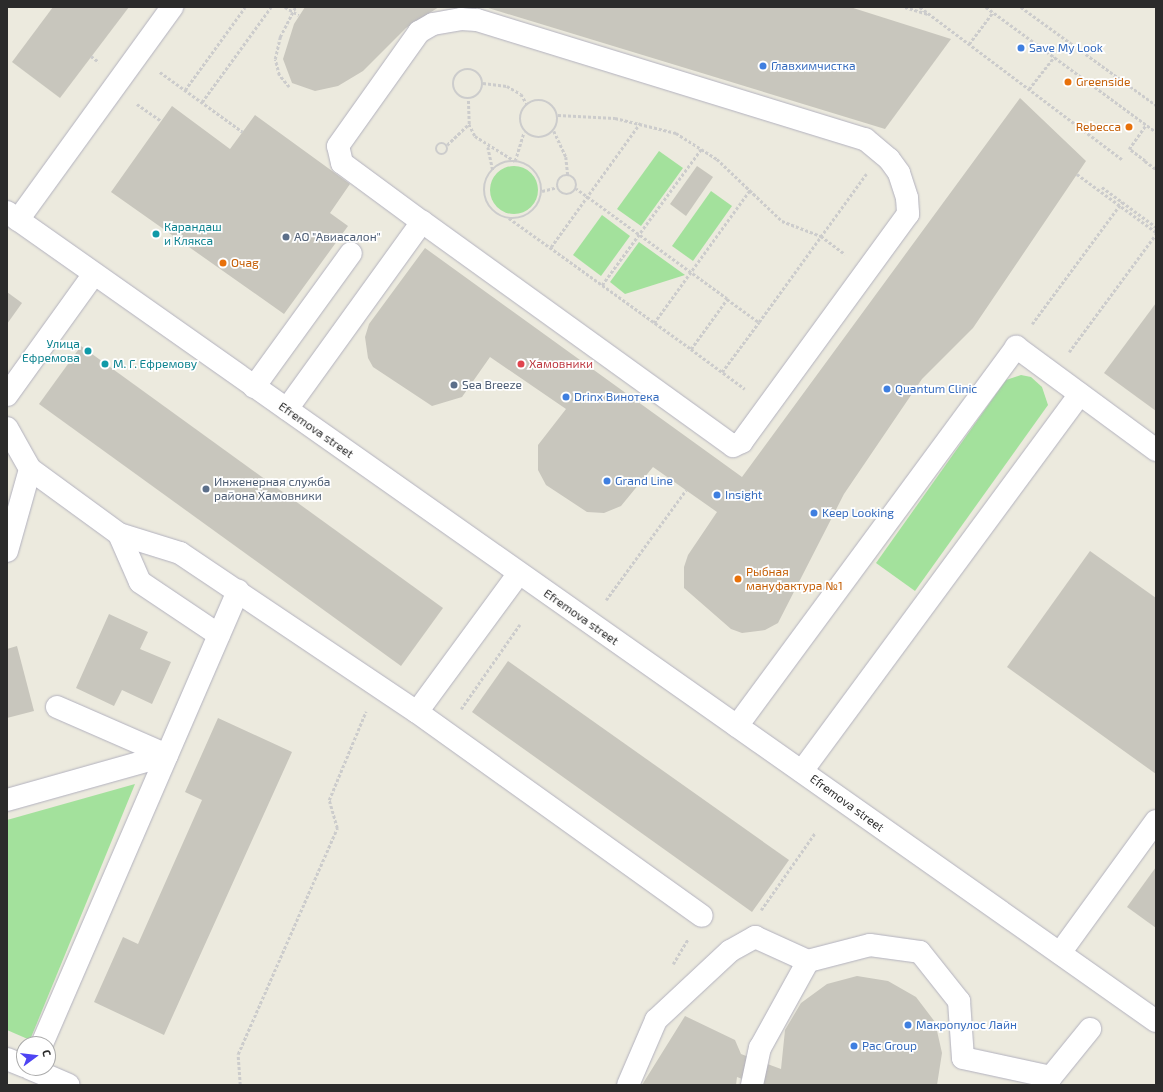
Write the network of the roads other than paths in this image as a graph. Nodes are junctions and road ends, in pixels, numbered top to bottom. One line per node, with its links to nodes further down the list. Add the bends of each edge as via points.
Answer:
1 (172, 7): 2 (street)
2 (12, 216): 5 (street, Efremova street)
3 (422, 222): 3 (street, via 342,163 338,146 419,32 448,20 477,20 865,139 882,152 899,173 907,198 908,214 742,442 729,445); 9 (street)
4 (351, 253): 6 (street)
5 (94, 274): 6 (street, Efremova street); 8 (street)
6 (254, 387): 9 (street, Efremova street)
7 (1080, 394): 11 (street); 20 (street, via 1016,346); 22 (street)
8 (7, 395)
9 (287, 409): 15 (street, Efremova street)
10 (7, 428): 12 (street)
11 (1156, 450)
12 (30, 469): 13 (street); 14 (street)
13 (119, 534): 16 (street, via 180,552); 17 (street, via 140,582)
14 (7, 551)
15 (519, 573): 19 (street); 20 (street, Efremova street)
16 (238, 591): 17 (street); 19 (street)
17 (219, 635): 21 (street)
18 (57, 707): 21 (street)
19 (417, 712): 25 (street)
20 (737, 726): 22 (street, Efremova street)
21 (167, 755): 23 (street); 30 (street)
22 (802, 771): 26 (street, Efremova street)
23 (7, 800)
24 (1156, 820): 26 (street)
25 (702, 916)
26 (1060, 953): 28 (street, Efremova street)
27 (808, 961): 29 (street, via 870,944 920,952 959,1001 964,1058 1051,1077); 33 (street, via 755,938 730,951 656,1020); 34 (street, via 760,1048)
28 (1156, 1021)
29 (1090, 1029)
30 (45, 1036)
31 (48, 1076): 32 (street)
32 (69, 1085)
33 (628, 1085)
34 (752, 1085)

